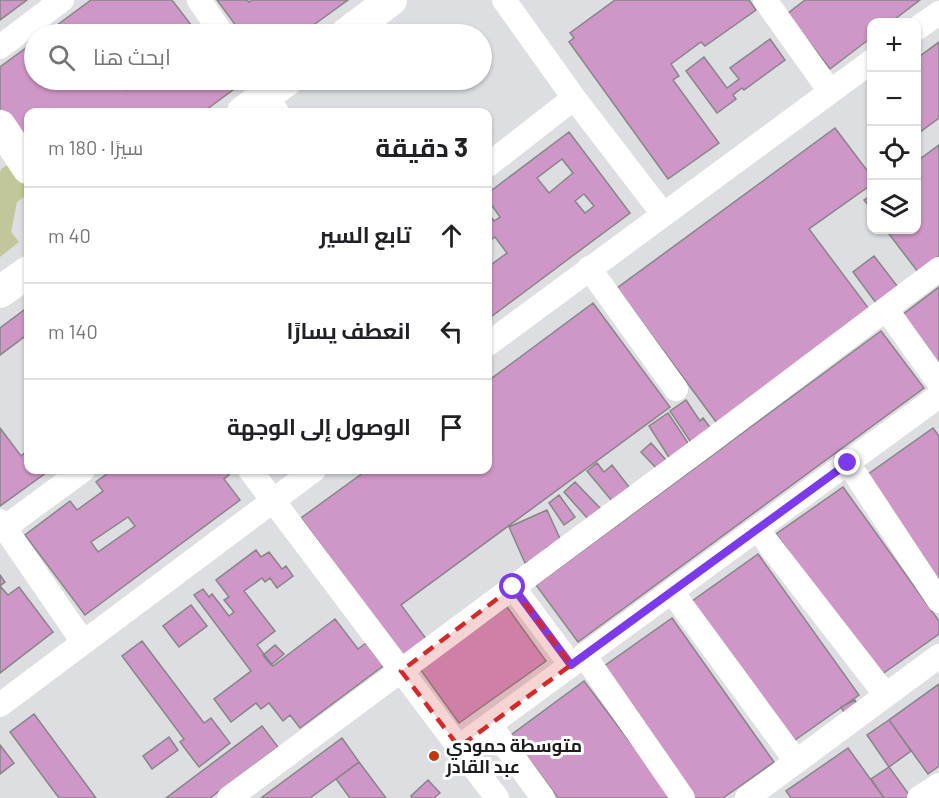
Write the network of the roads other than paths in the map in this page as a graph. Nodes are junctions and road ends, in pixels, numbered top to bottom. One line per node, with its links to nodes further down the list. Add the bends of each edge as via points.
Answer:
1 (62, 0): 7 (street)
2 (199, 0): 8 (street)
3 (391, 0): 9 (main road)
4 (504, 0): 15 (street)
5 (768, 1): 14 (street)
6 (939, 14): 10 (street)
7 (30, 24)
8 (215, 24)
9 (359, 24)
10 (921, 26)
11 (24, 29): 12 (street)
12 (0, 47)
13 (867, 63): 14 (street)
14 (829, 90): 19 (street)
15 (574, 98): 18 (street); 19 (street)
16 (0, 126): 17 (main road)
17 (24, 162)
18 (492, 162)
19 (663, 214): 20 (street)
20 (589, 268): 25 (street); 26 (street)
21 (939, 269): 24 (street)
22 (24, 275): 23 (main road)
23 (0, 292)
24 (886, 309): 27 (street); 35 (street)
25 (492, 341)
26 (676, 389)
27 (937, 398): 28 (street)
28 (848, 463): 34 (street); 37 (street)
29 (76, 474): 33 (street)
30 (253, 474): 32 (street)
31 (309, 474): 32 (street)
32 (272, 501): 38 (street); 41 (street)
33 (2, 526): 38 (street)
34 (757, 529): 36 (street); 42 (street)
35 (513, 587): 40 (street); 41 (street)
36 (672, 592): 40 (street); 46 (street)
37 (939, 602)
38 (84, 642): 43 (street)
39 (939, 656): 42 (street)
40 (578, 660): 44 (street); 52 (street)
41 (401, 670): 45 (street); 49 (street)
42 (885, 694): 46 (street)
43 (0, 705)
44 (490, 725): 45 (street); 51 (street)
45 (459, 747): 50 (street)
46 (796, 761): 48 (street)
47 (939, 785): 53 (street)
48 (751, 797)
49 (229, 798)
50 (497, 798)
51 (543, 798)
52 (683, 798)
53 (920, 798)

